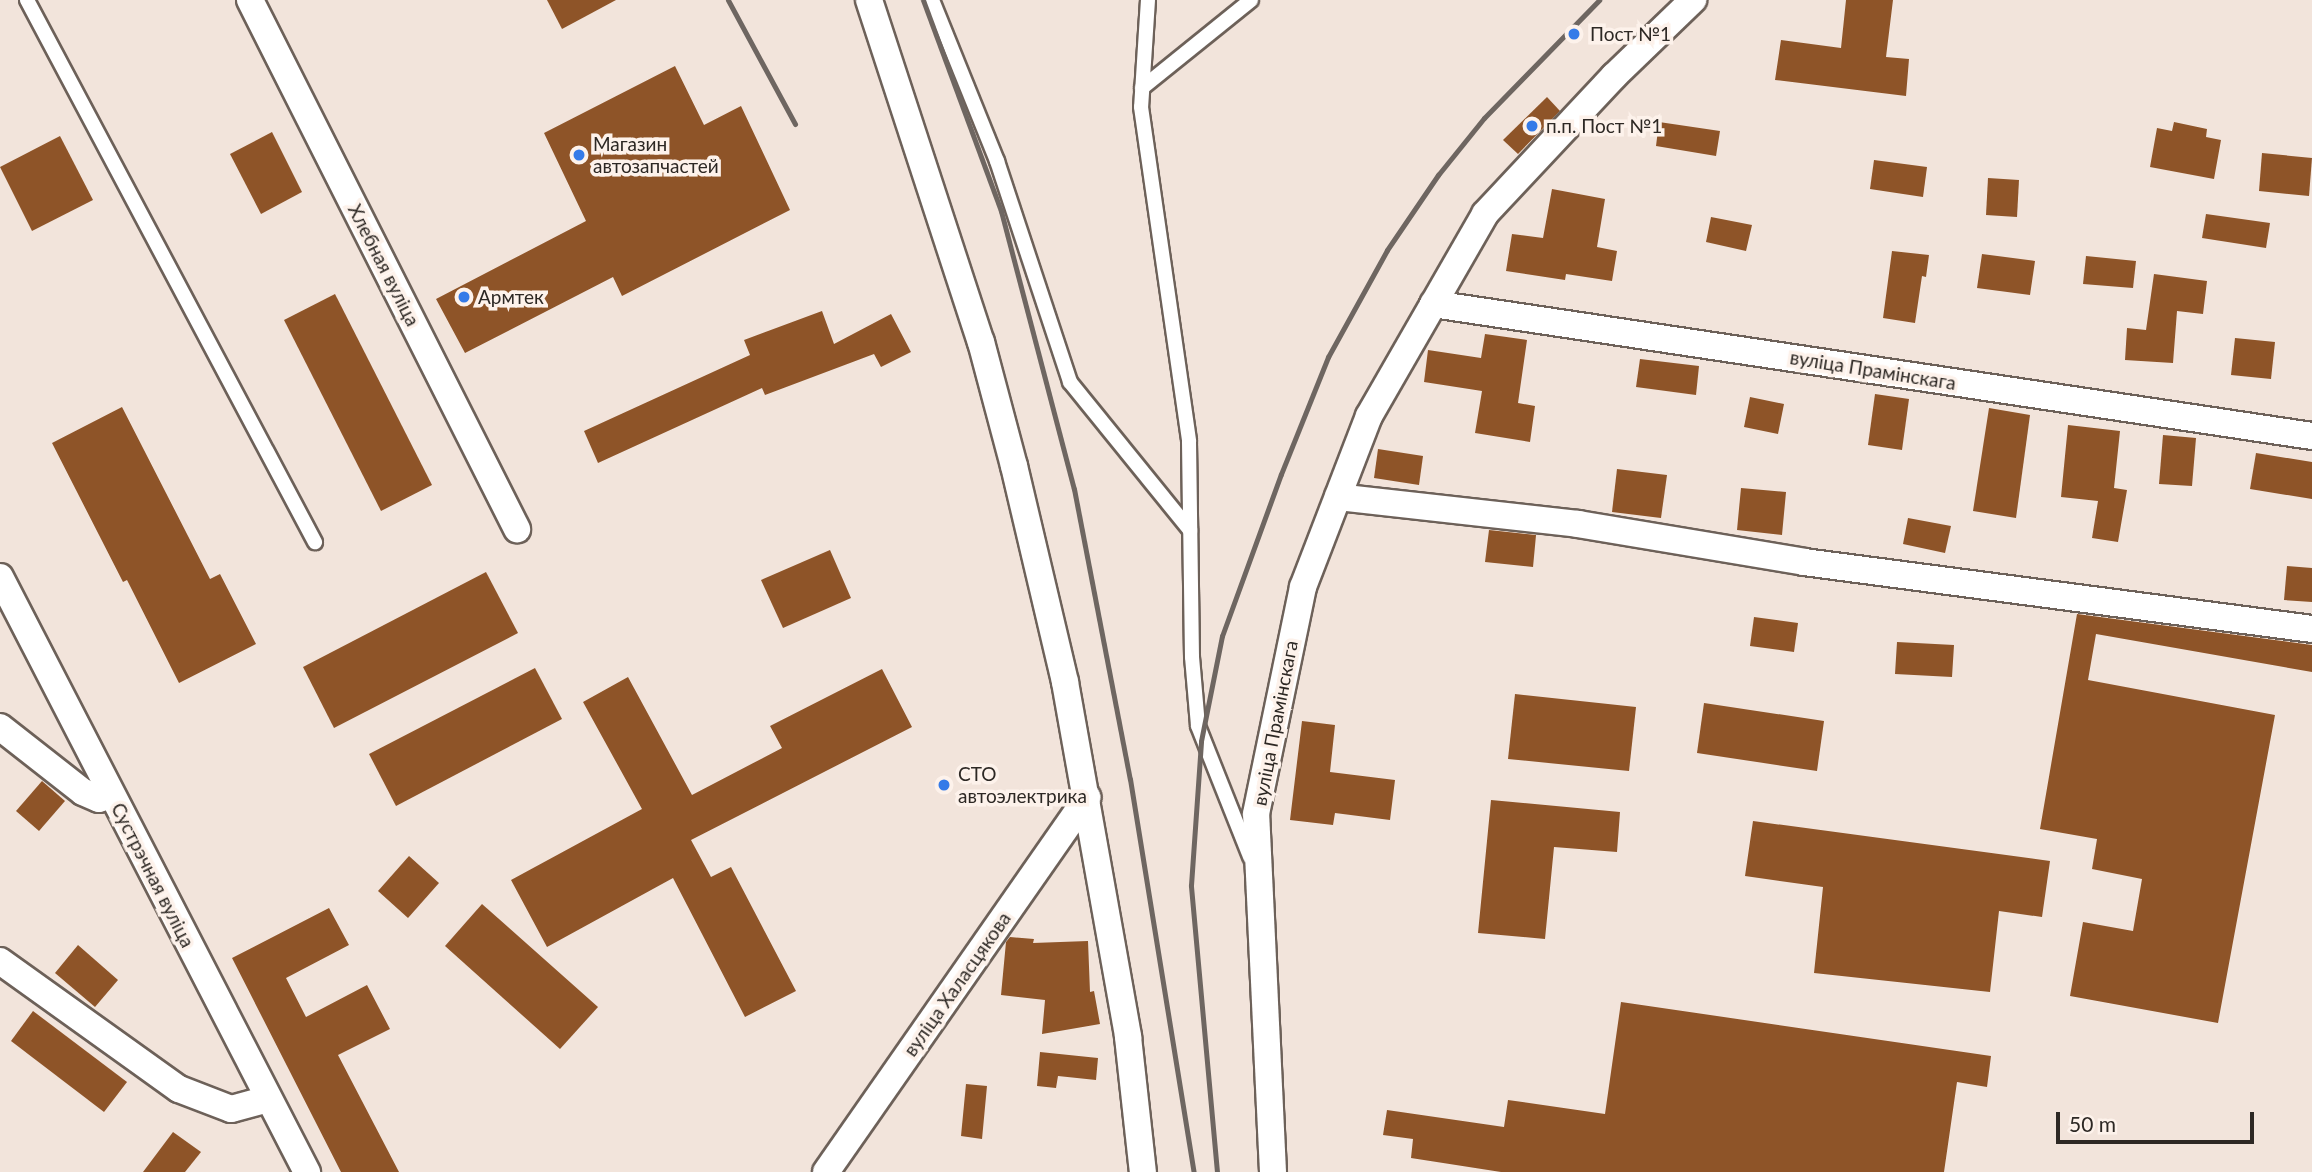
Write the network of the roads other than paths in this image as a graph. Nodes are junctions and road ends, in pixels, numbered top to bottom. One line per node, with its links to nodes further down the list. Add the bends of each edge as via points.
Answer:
1 (27, 0): 14 (lane)
2 (250, 0): 12 (street, Хлебная вуліца)
3 (869, 0): 19 (street, via 981,342 1062,668)
4 (932, 0): 13 (lane, via 959,53 1070,382)
5 (1148, 0): 8 (lane)
6 (1251, 0): 8 (lane)
7 (1693, 0): 9 (street, вуліца Прамінскага, via 1614,76 1485,214)
8 (1142, 88): 13 (lane, via 1189,442)
9 (1433, 304): 10 (street, вуліца Прамінскага); 11 (street, вуліца Прамінскага, via 1369,416)
10 (2312, 436)
11 (1338, 496): 16 (street, via 1578,524 1804,562); 20 (street, вуліца Прамінскага, via 1303,587 1256,814)
12 (517, 529)
13 (1190, 530): 20 (lane, via 1198,726)
14 (315, 542)
15 (0, 577): 18 (street, Сустрэчная вуліца)
16 (2312, 629)
17 (0, 727): 18 (street, via 83,792 99,799)
18 (111, 794): 22 (street, Сустрэчная вуліца)
19 (1088, 797): 24 (street, вуліца Халасцякова); 25 (street, via 1128,1037)
20 (1259, 877): 26 (street, вуліца Прамінскага)
21 (0, 961): 22 (street, via 178,1089 231,1109)
22 (268, 1099): 23 (street, Сустрэчная вуліца)
23 (307, 1172)
24 (826, 1172)
25 (1143, 1172)
26 (1273, 1172)

